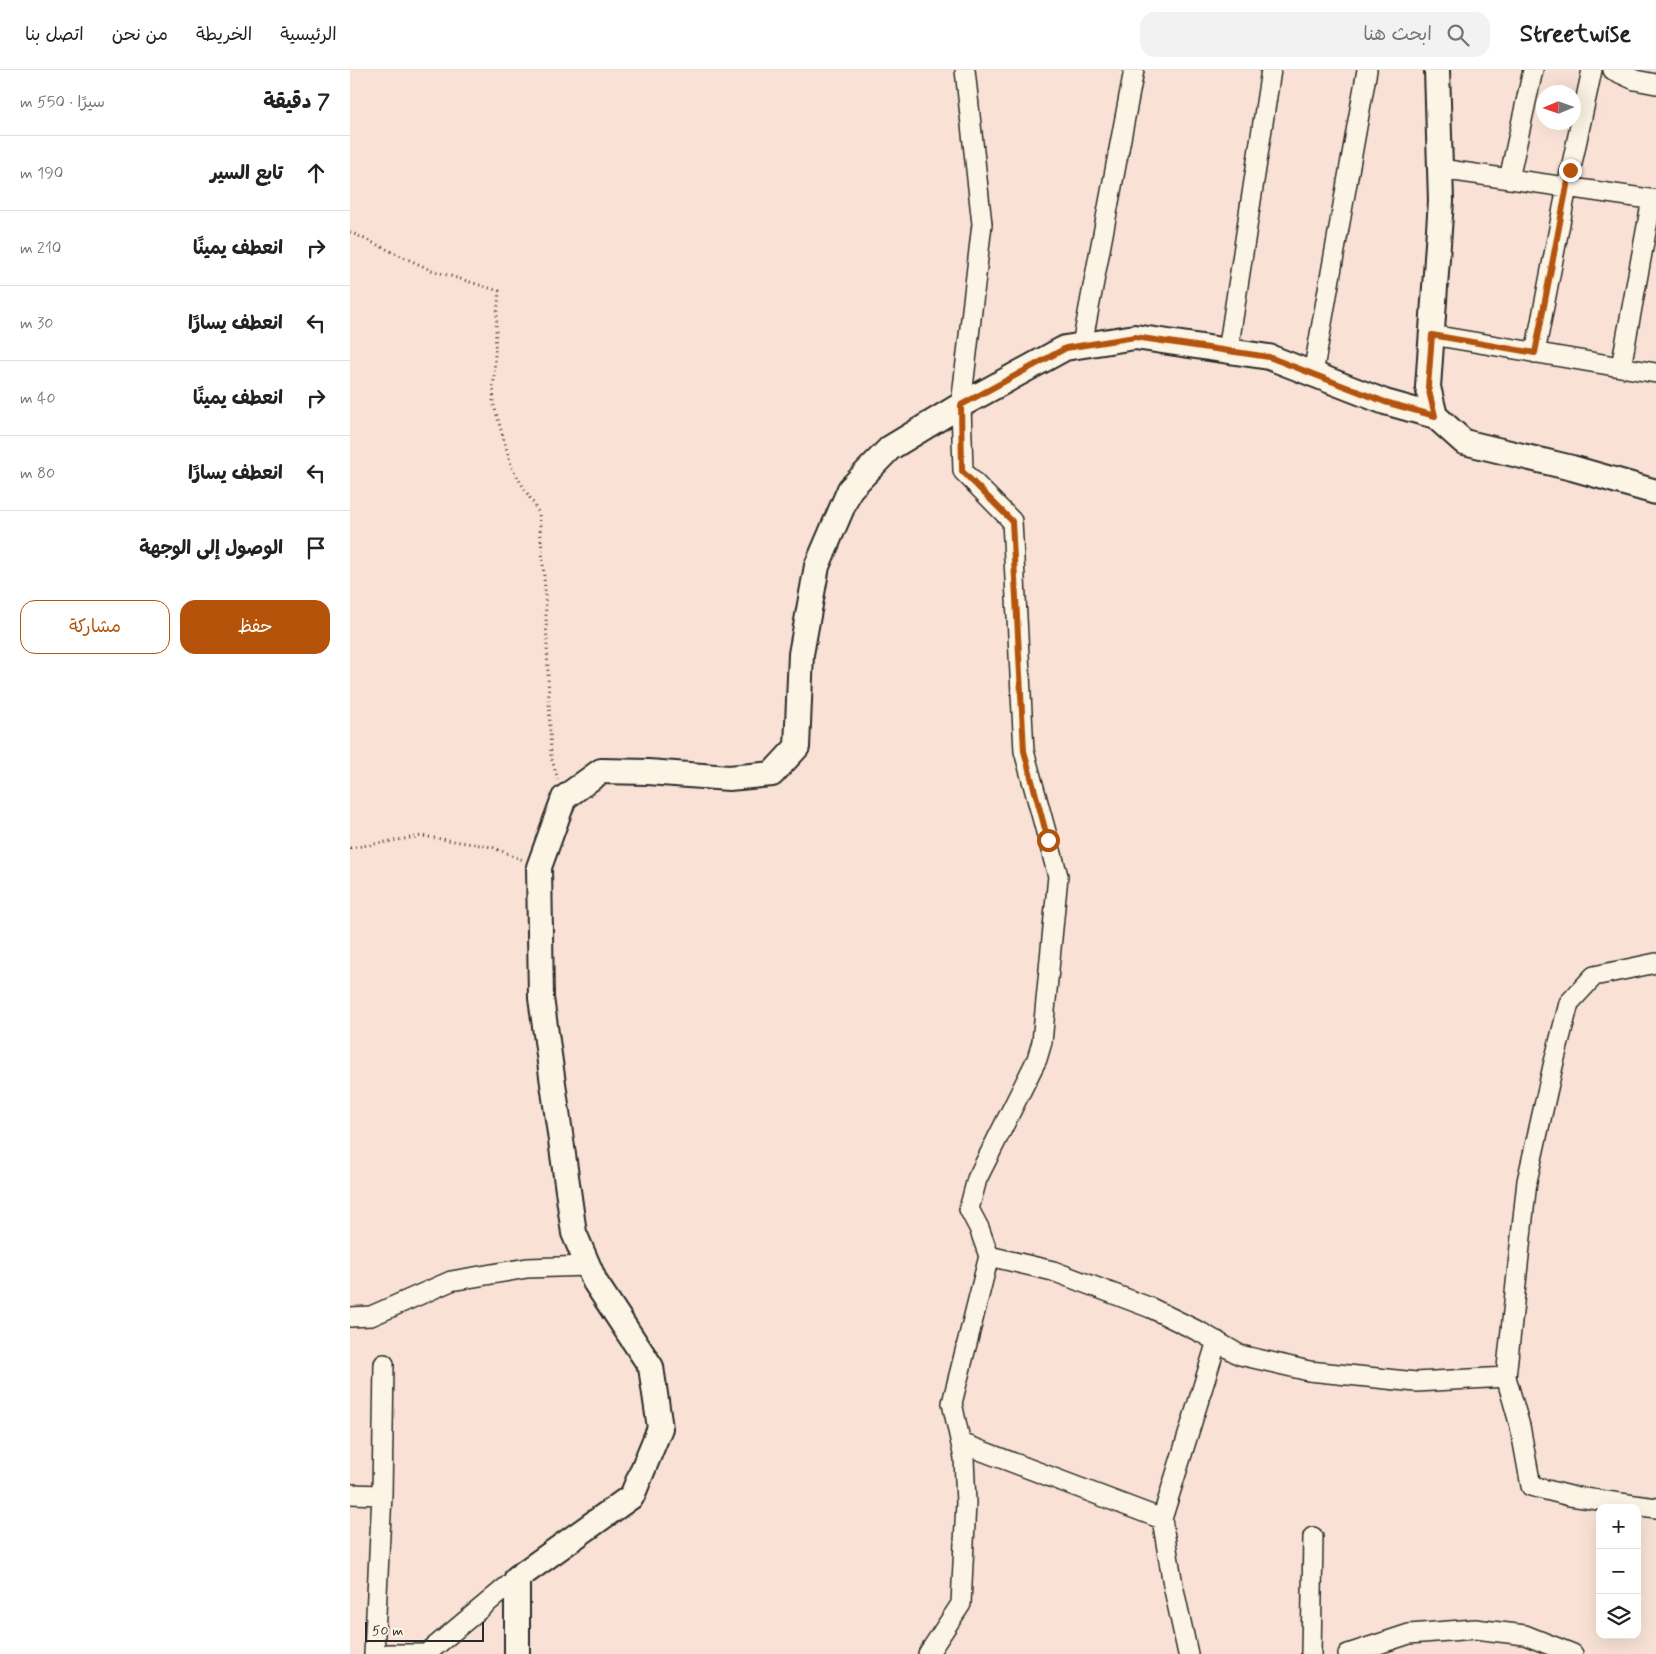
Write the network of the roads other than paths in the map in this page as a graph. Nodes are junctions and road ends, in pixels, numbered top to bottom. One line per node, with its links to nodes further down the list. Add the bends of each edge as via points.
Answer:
1 (965, 70): 21 (street, via 982,224)
2 (1134, 70): 15 (street)
3 (1271, 70): 16 (street)
4 (1367, 70): 20 (street)
5 (1437, 70): 10 (street)
6 (1533, 70): 11 (street)
7 (1592, 70): 12 (street)
8 (1613, 70): 9 (street, via 1635,80)
9 (1656, 84)
10 (1440, 169): 11 (street); 14 (street, via 1441,201)
11 (1509, 179): 12 (street)
12 (1566, 187): 13 (street); 17 (street)
13 (1654, 200): 18 (street)
14 (1432, 335): 17 (street); 22 (street, via 1428,387)
15 (1082, 345): 16 (street, via 1135,337); 21 (street, via 1066,348)
16 (1228, 351): 20 (street, via 1269,357)
17 (1535, 353): 18 (street)
18 (1621, 368): 19 (street)
19 (1656, 373)
20 (1313, 374): 22 (street, via 1385,402)
21 (961, 405): 25 (street, via 962,471 1012,521 1024,751 1058,876 1038,1058 977,1179 969,1209); 26 (street, via 890,448 850,489 817,566 801,654 797,747 772,774 729,778 601,771 564,798 539,867 541,998 574,1233)
22 (1435, 416): 23 (street, via 1464,442)
23 (1656, 492)
24 (1656, 962): 30 (street, via 1594,976 1569,1003 1527,1181)
25 (989, 1256): 28 (street, via 1053,1271 1151,1308); 31 (street, via 952,1403)
26 (588, 1266): 27 (street, via 527,1268 451,1281 371,1316); 37 (street, via 595,1282 652,1367 660,1428 632,1496)
27 (350, 1317)
28 (1218, 1342): 30 (street, via 1240,1355 1309,1370 1416,1382); 35 (street)
29 (384, 1364): 33 (street)
30 (1506, 1377): 34 (street, via 1520,1426 1531,1486 1570,1496)
31 (960, 1443): 35 (street); 43 (street, via 964,1458 966,1504 961,1604)
32 (350, 1494): 33 (street)
33 (382, 1495): 38 (street)
34 (1656, 1508)
35 (1162, 1519): 44 (street)
36 (1313, 1537): 45 (street)
37 (517, 1578): 40 (street); 42 (street)
38 (374, 1654)
39 (387, 1654): 40 (street)
40 (426, 1654): 41 (street)
41 (430, 1654)
42 (517, 1654)
43 (928, 1654)
44 (1188, 1654)
45 (1311, 1654)
46 (1348, 1654): 47 (street, via 1409,1634 1475,1628 1525,1634)
47 (1573, 1654)

